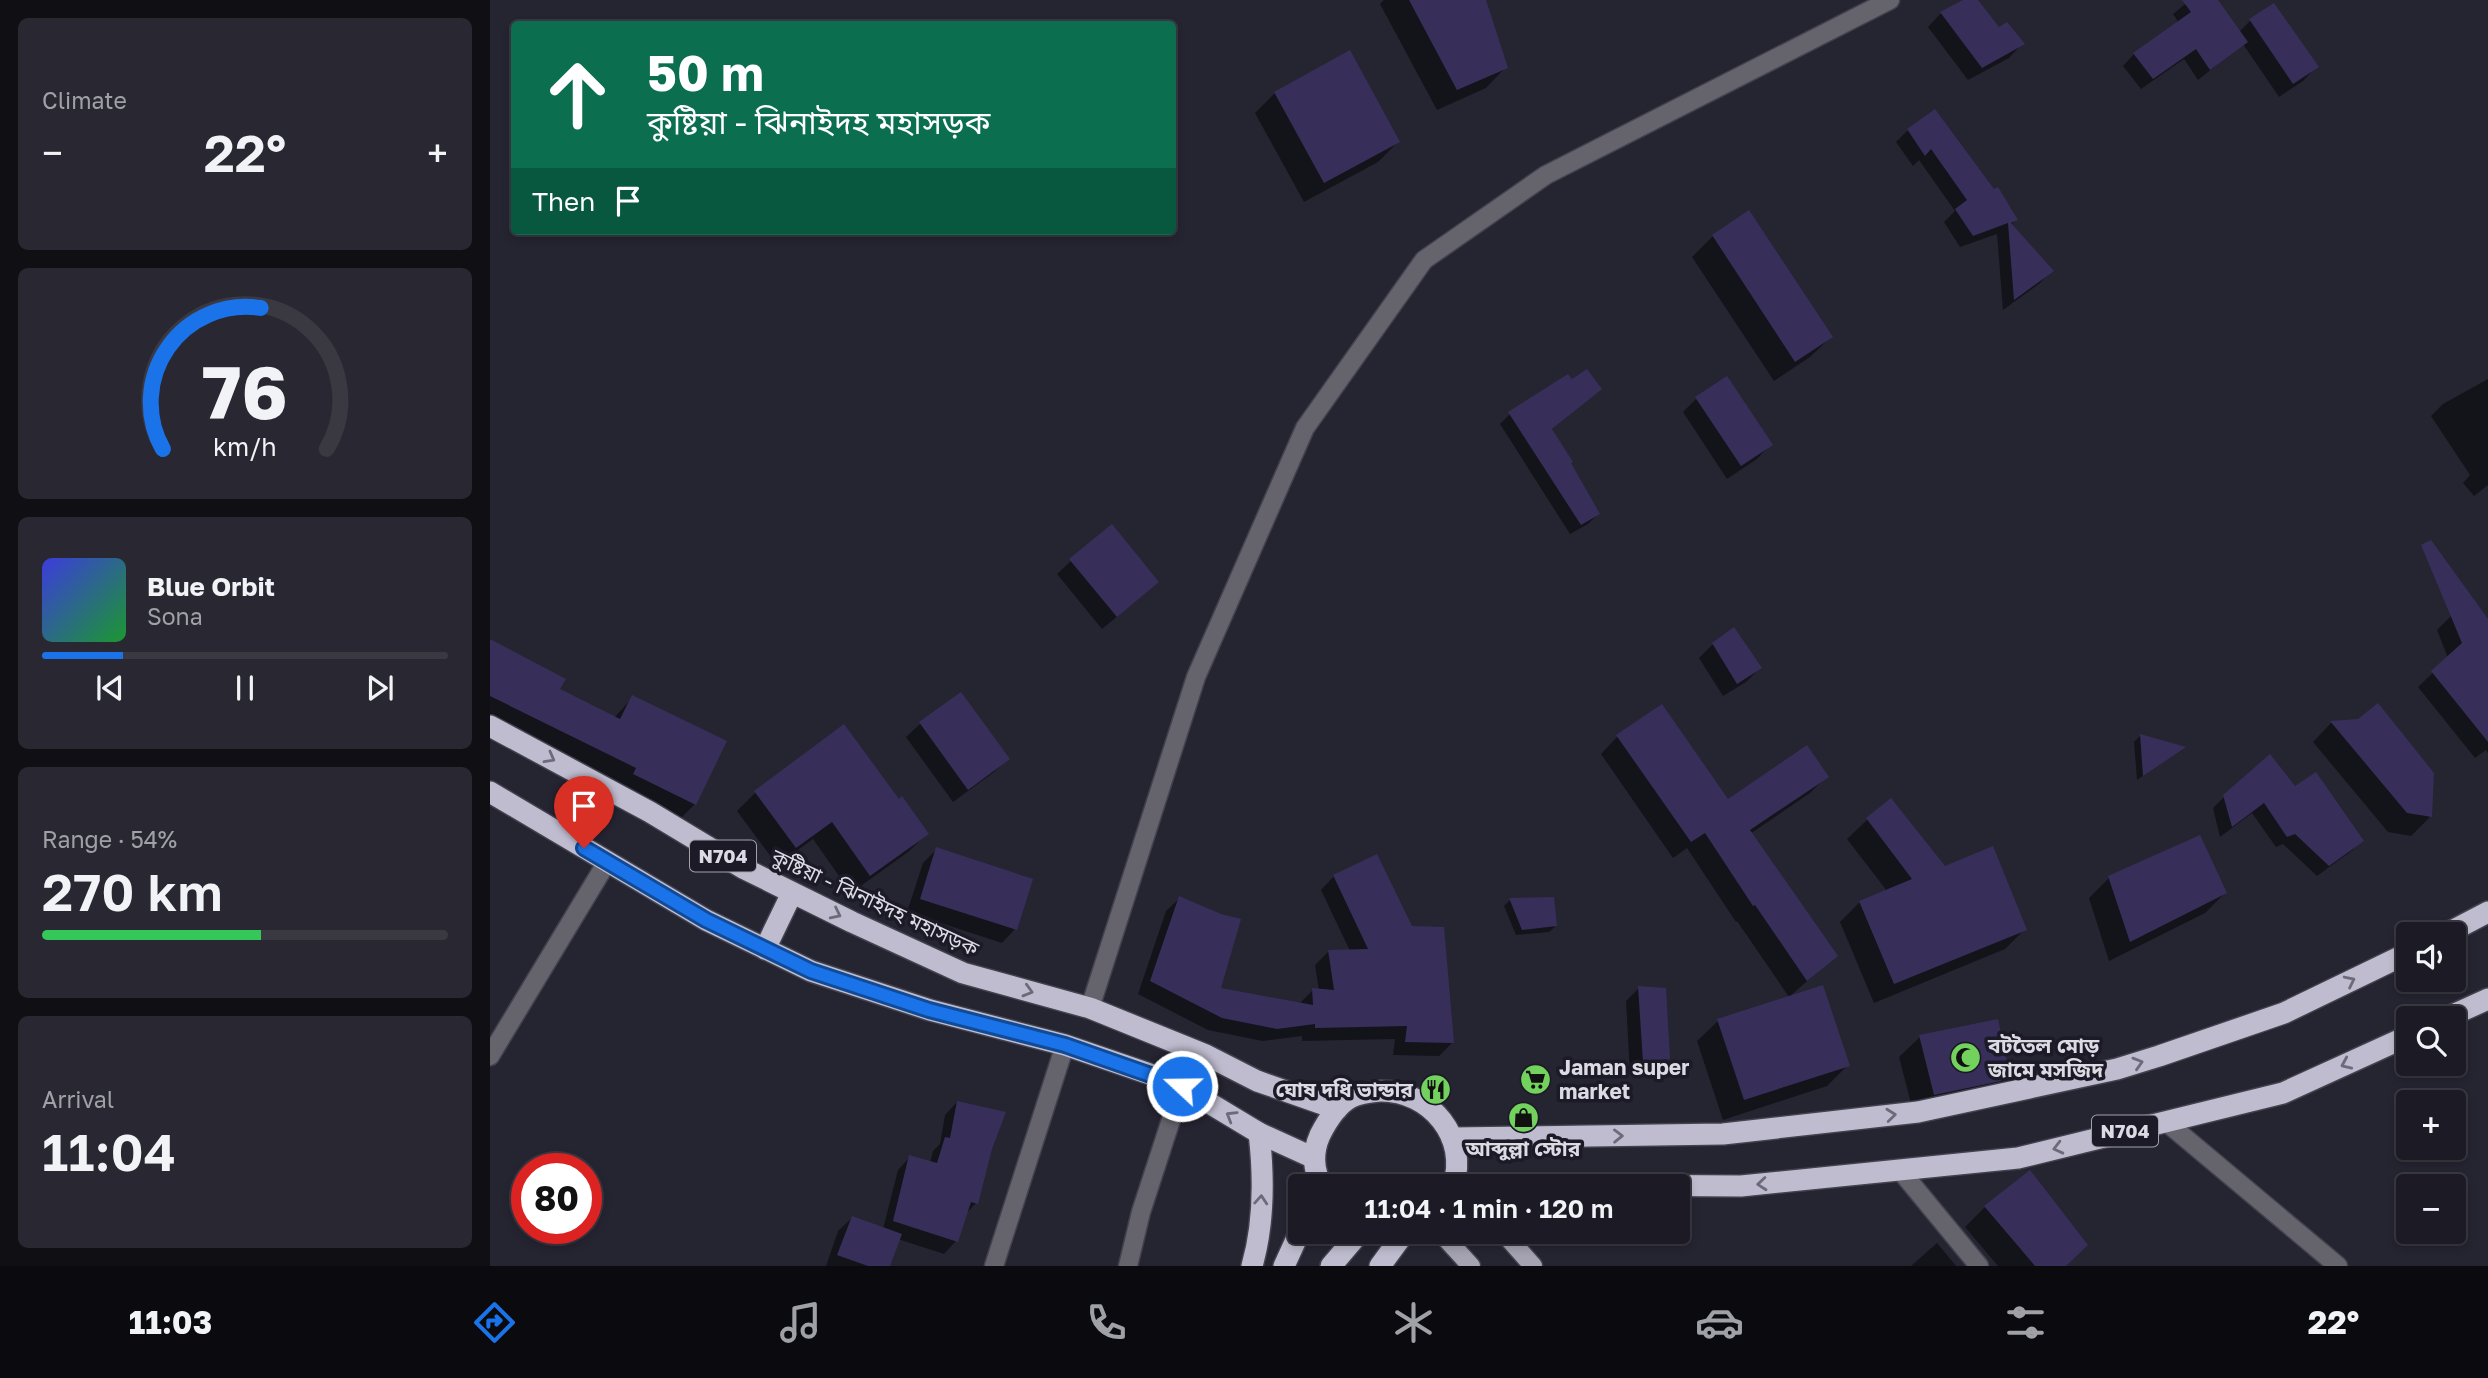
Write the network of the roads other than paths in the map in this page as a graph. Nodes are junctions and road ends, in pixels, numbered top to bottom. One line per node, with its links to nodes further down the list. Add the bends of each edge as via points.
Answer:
1 (1890, 0): 11 (street, via 1546,175 1424,260 1300,440 1196,677)
2 (490, 726): 5 (highway, কুষ্টিয়া - ঝিনাইদহ মহাসড়ক / N704, one-way to 5)
3 (490, 792): 4 (highway)
4 (607, 862): 8 (highway); 15 (street)
5 (792, 893): 8 (highway); 11 (highway, কুষ্টিয়া - ঝিনাইদহ মহাসড়ক / N704, one-way to 11, via 962,973)
6 (2488, 912): 7 (highway)
7 (2466, 924)
8 (765, 949): 14 (highway, via 811,971 929,1010)
9 (2396, 959): 20 (highway, one-way to 9, via 1723,1134 1918,1112 2159,1056 2284,1013)
10 (2488, 999): 12 (highway)
11 (1090, 1008): 17 (highway, কুষ্টিয়া - ঝিনাইদহ মহাসড়ক / N704, via 1257,1081)
12 (2466, 1009)
13 (2396, 1041): 18 (highway, N704, one-way to 18, via 2283,1093)
14 (1065, 1045): 16 (highway); 31 (street)
15 (490, 1056)
16 (1179, 1084): 19 (highway, one-way to 16); 32 (street)
17 (1338, 1109): 20 (highway, via 1351,1098 1391,1091 1410,1096 1437,1113); 21 (highway, via 1326,1123)
18 (2165, 1121): 22 (highway, N704, one-way to 22, via 2018,1158); 40 (street)
19 (1259, 1133): 21 (highway); 33 (highway, one-way to 19, via 1262,1188)
20 (1452, 1138): 24 (highway)
21 (1314, 1158): 23 (highway)
22 (1900, 1170): 25 (highway, N704, one-way to 25, via 1741,1186); 39 (street)
23 (1317, 1174)
24 (1455, 1174)
25 (1690, 1186)
26 (1294, 1244): 34 (highway)
27 (1350, 1244): 35 (highway)
28 (1396, 1244): 36 (highway)
29 (1451, 1244): 37 (main road)
30 (1514, 1244): 38 (main road)
31 (993, 1266)
32 (1128, 1266)
33 (1252, 1266)
34 (1284, 1266)
35 (1331, 1266)
36 (1380, 1266)
37 (1471, 1266)
38 (1533, 1266)
39 (1979, 1266)
40 (2338, 1266)

